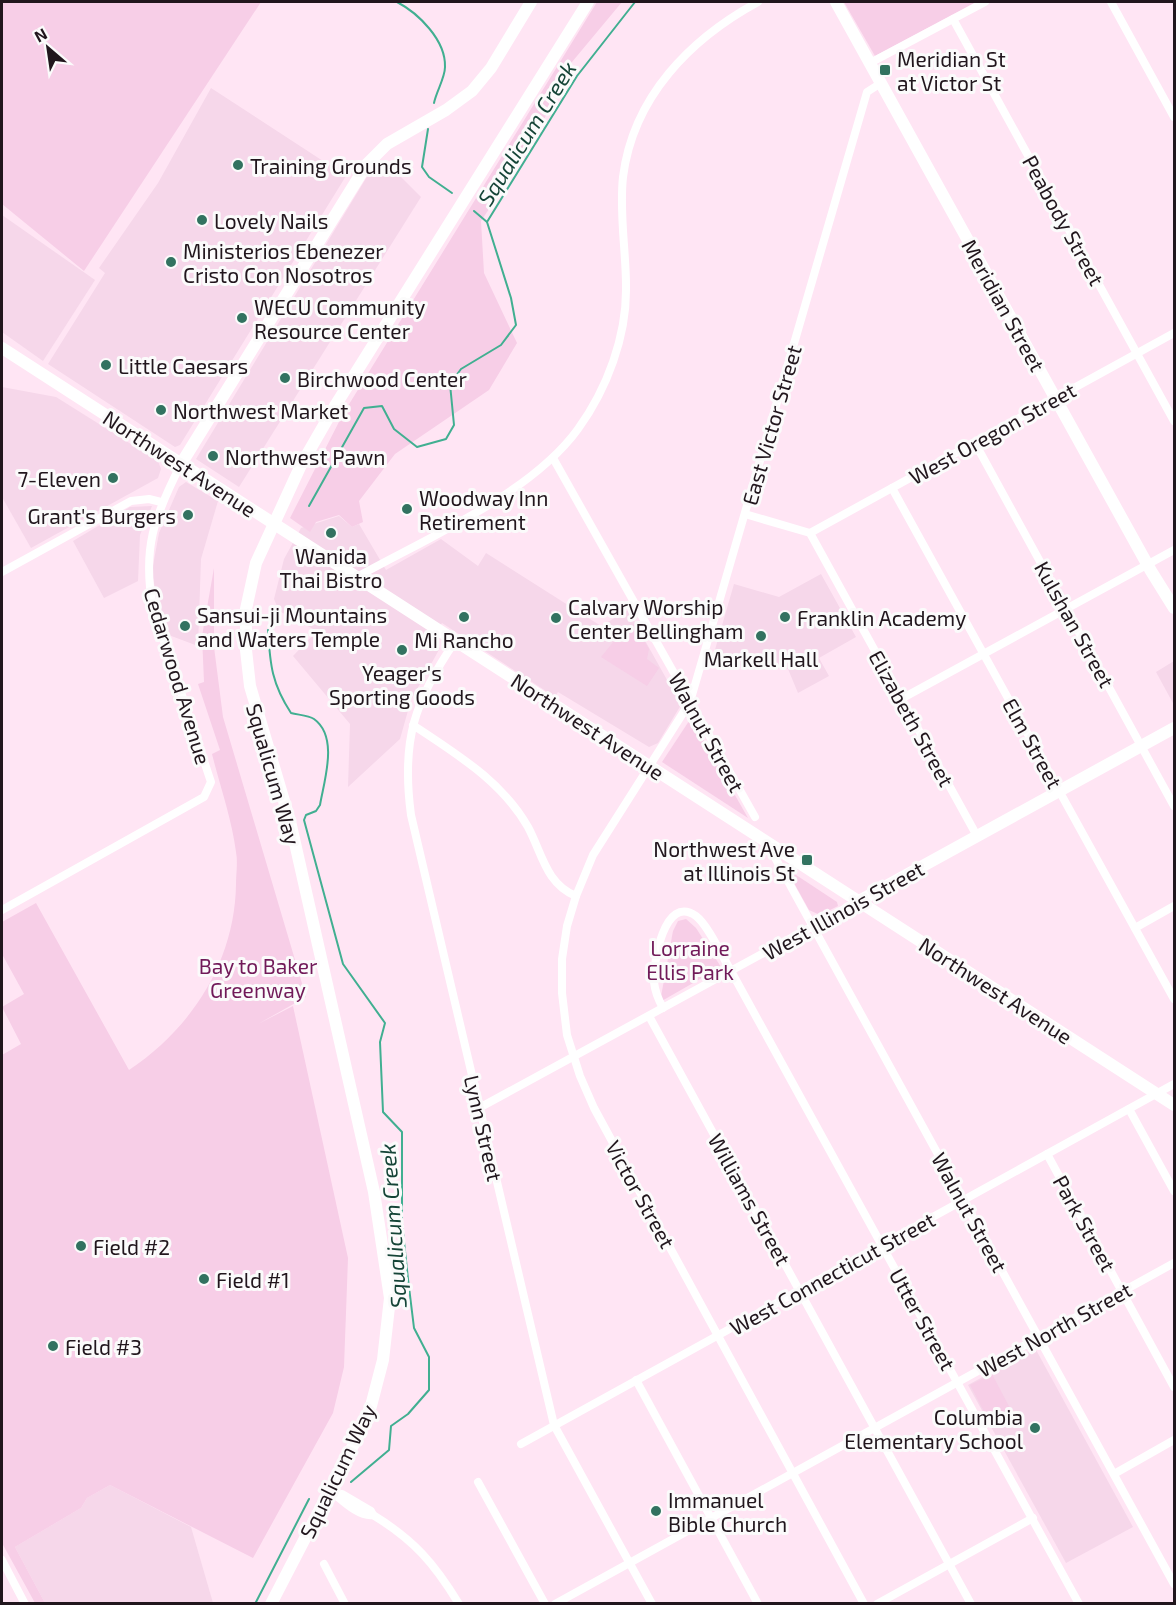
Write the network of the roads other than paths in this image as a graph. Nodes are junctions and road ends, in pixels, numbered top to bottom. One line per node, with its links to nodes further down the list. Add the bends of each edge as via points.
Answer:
1 (531, 2): 18 (street, via 491,68 472,91 387,144 367,164)
2 (588, 2): 77 (street, Squalicum Way, via 329,416 264,542 246,609 250,686 290,821 386,1254 390,1298 383,1360 371,1406)
3 (758, 2): 17 (street, via 720,24 692,48 662,81 641,117 623,177 627,287 620,338 593,405)
4 (836, 2): 8 (street, Meridian Street)
5 (985, 2): 7 (street)
6 (1111, 2): 10 (street)
7 (953, 19): 8 (street); 13 (street, Peabody Street)
8 (870, 63): 9 (street, Meridian Street)
9 (881, 83): 14 (street, Meridian Street); 21 (street, East Victor Street, via 867,92)
10 (1174, 117)
11 (1174, 333): 13 (street, West Oregon Street)
12 (2, 348): 18 (street, Northwest Avenue)
13 (1137, 354): 14 (street, West Oregon Street); 15 (street, Peabody Street)
14 (1055, 399): 16 (street, West Oregon Street); 24 (street, Meridian Street)
15 (1174, 421)
16 (975, 443): 19 (street, West Oregon Street); 28 (street, Kulshan Street)
17 (553, 458): 26 (street, via 498,499); 32 (street, Walnut Street)
18 (181, 464): 20 (street); 26 (street, Northwest Avenue)
19 (892, 488): 22 (street, West Oregon Street); 30 (street, Elm Street)
20 (161, 502): 25 (street, via 131,501); 45 (street, Cedarwood Avenue, via 153,529 149,587 211,782 209,790 204,797)
21 (745, 514): 22 (street); 32 (street, East Victor Street)
22 (810, 533): 31 (street, Elizabeth Street)
23 (1174, 550): 24 (street)
24 (1147, 565): 27 (street, Meridian Street); 28 (street)
25 (2, 572)
26 (357, 577): 29 (street, Northwest Avenue)
27 (1174, 608)
28 (1066, 609): 30 (street); 35 (street, Kulshan Street)
29 (456, 640): 33 (street, Lynn Street, via 425,687); 36 (street, Northwest Avenue)
30 (984, 654): 31 (street); 37 (street, Elm Street)
31 (901, 699): 40 (street, Elizabeth Street)
32 (690, 702): 36 (street, East Victor Street); 39 (street, Walnut Street)
33 (412, 725): 42 (street, via 495,784 526,824 554,881); 56 (street, Lynn Street, via 407,778 411,815)
34 (1174, 728): 35 (street, West Illinois Street)
35 (1142, 746): 37 (street, West Illinois Street); 38 (street, Kulshan Street)
36 (649, 765): 41 (street, Northwest Avenue); 42 (street, Victor Street, via 592,855)
37 (1060, 791): 40 (street, West Illinois Street); 47 (street, Elm Street)
38 (1174, 806)
39 (755, 817)
40 (977, 836): 43 (street, West Illinois Street)
41 (766, 841): 43 (street, Northwest Avenue); 46 (street, Walnut Street)
42 (576, 896): 52 (street, Victor Street, via 562,959 562,993)
43 (859, 901): 46 (street, West Illinois Street); 54 (street, Northwest Avenue)
44 (1174, 906): 47 (street)
45 (2, 910)
46 (813, 926): 48 (street, West Illinois Street); 60 (street, Walnut Street)
47 (1135, 927): 49 (street, Elm Street)
48 (731, 970): 50 (street, West Illinois Street); 50 (street, Utter Street, via 698,917 679,913 665,927 656,954 654,983); 61 (street, Utter Street)
49 (1174, 999)
50 (663, 1008): 51 (street, West Illinois Street)
51 (649, 1016): 52 (street, West Illinois Street); 63 (street, Williams Street)
52 (573, 1057): 56 (street, West Illinois Street); 65 (street, Victor Street, via 594,1108)
53 (1174, 1084): 54 (street, West Connecticut Street)
54 (1157, 1094): 55 (street, Northwest Avenue); 57 (street, West Connecticut Street)
55 (1174, 1105)
56 (479, 1108): 70 (street, Lynn Street)
57 (1130, 1109): 58 (street, West Connecticut Street); 59 (street)
58 (1047, 1154): 60 (street, West Connecticut Street); 64 (street, Park Street)
59 (1174, 1191)
60 (964, 1200): 61 (street, West Connecticut Street); 66 (street, Walnut Street)
61 (882, 1245): 63 (street, West Connecticut Street); 68 (street, Utter Street)
62 (1174, 1263): 64 (street, West North Street)
63 (800, 1290): 65 (street, West Connecticut Street); 71 (street, Williams Street)
64 (1122, 1292): 66 (street, West North Street); 69 (street, Park Street)
65 (718, 1335): 67 (street, West Connecticut Street); 74 (street, Victor Street)
66 (1039, 1337): 68 (street, West North Street); 75 (street, Walnut Street)
67 (636, 1380): 70 (street, West Connecticut Street); 78 (street)
68 (958, 1382): 71 (street, West North Street); 79 (street, Utter Street)
69 (1174, 1387)
70 (554, 1425): 73 (street, West Connecticut Street); 81 (street, Lynn Street)
71 (875, 1427): 74 (street, West North Street); 83 (street, Williams Street)
72 (1174, 1440): 75 (street)
73 (521, 1444)
74 (793, 1473): 78 (street, West North Street); 93 (street, Victor Street)
75 (1114, 1473): 84 (street, Walnut Street)
76 (478, 1482): 89 (street)
77 (333, 1493): 86 (street, Squalicum Way); 88 (street, via 404,1534 424,1553)
78 (711, 1517): 81 (street, West North Street); 92 (street)
79 (1032, 1518): 83 (street); 96 (street, Utter Street)
80 (2, 1560): 85 (street)
81 (630, 1562): 90 (street, West North Street); 91 (street, Lynn Street)
82 (324, 1564): 87 (street)
83 (950, 1564): 94 (street); 95 (street, Williams Street)
84 (1174, 1584)
85 (26, 1604)
86 (271, 1604)
87 (345, 1604)
88 (459, 1604)
89 (545, 1604)
90 (555, 1604)
91 (652, 1604)
92 (758, 1604)
93 (864, 1604)
94 (877, 1604)
95 (972, 1604)
96 (1079, 1604)

